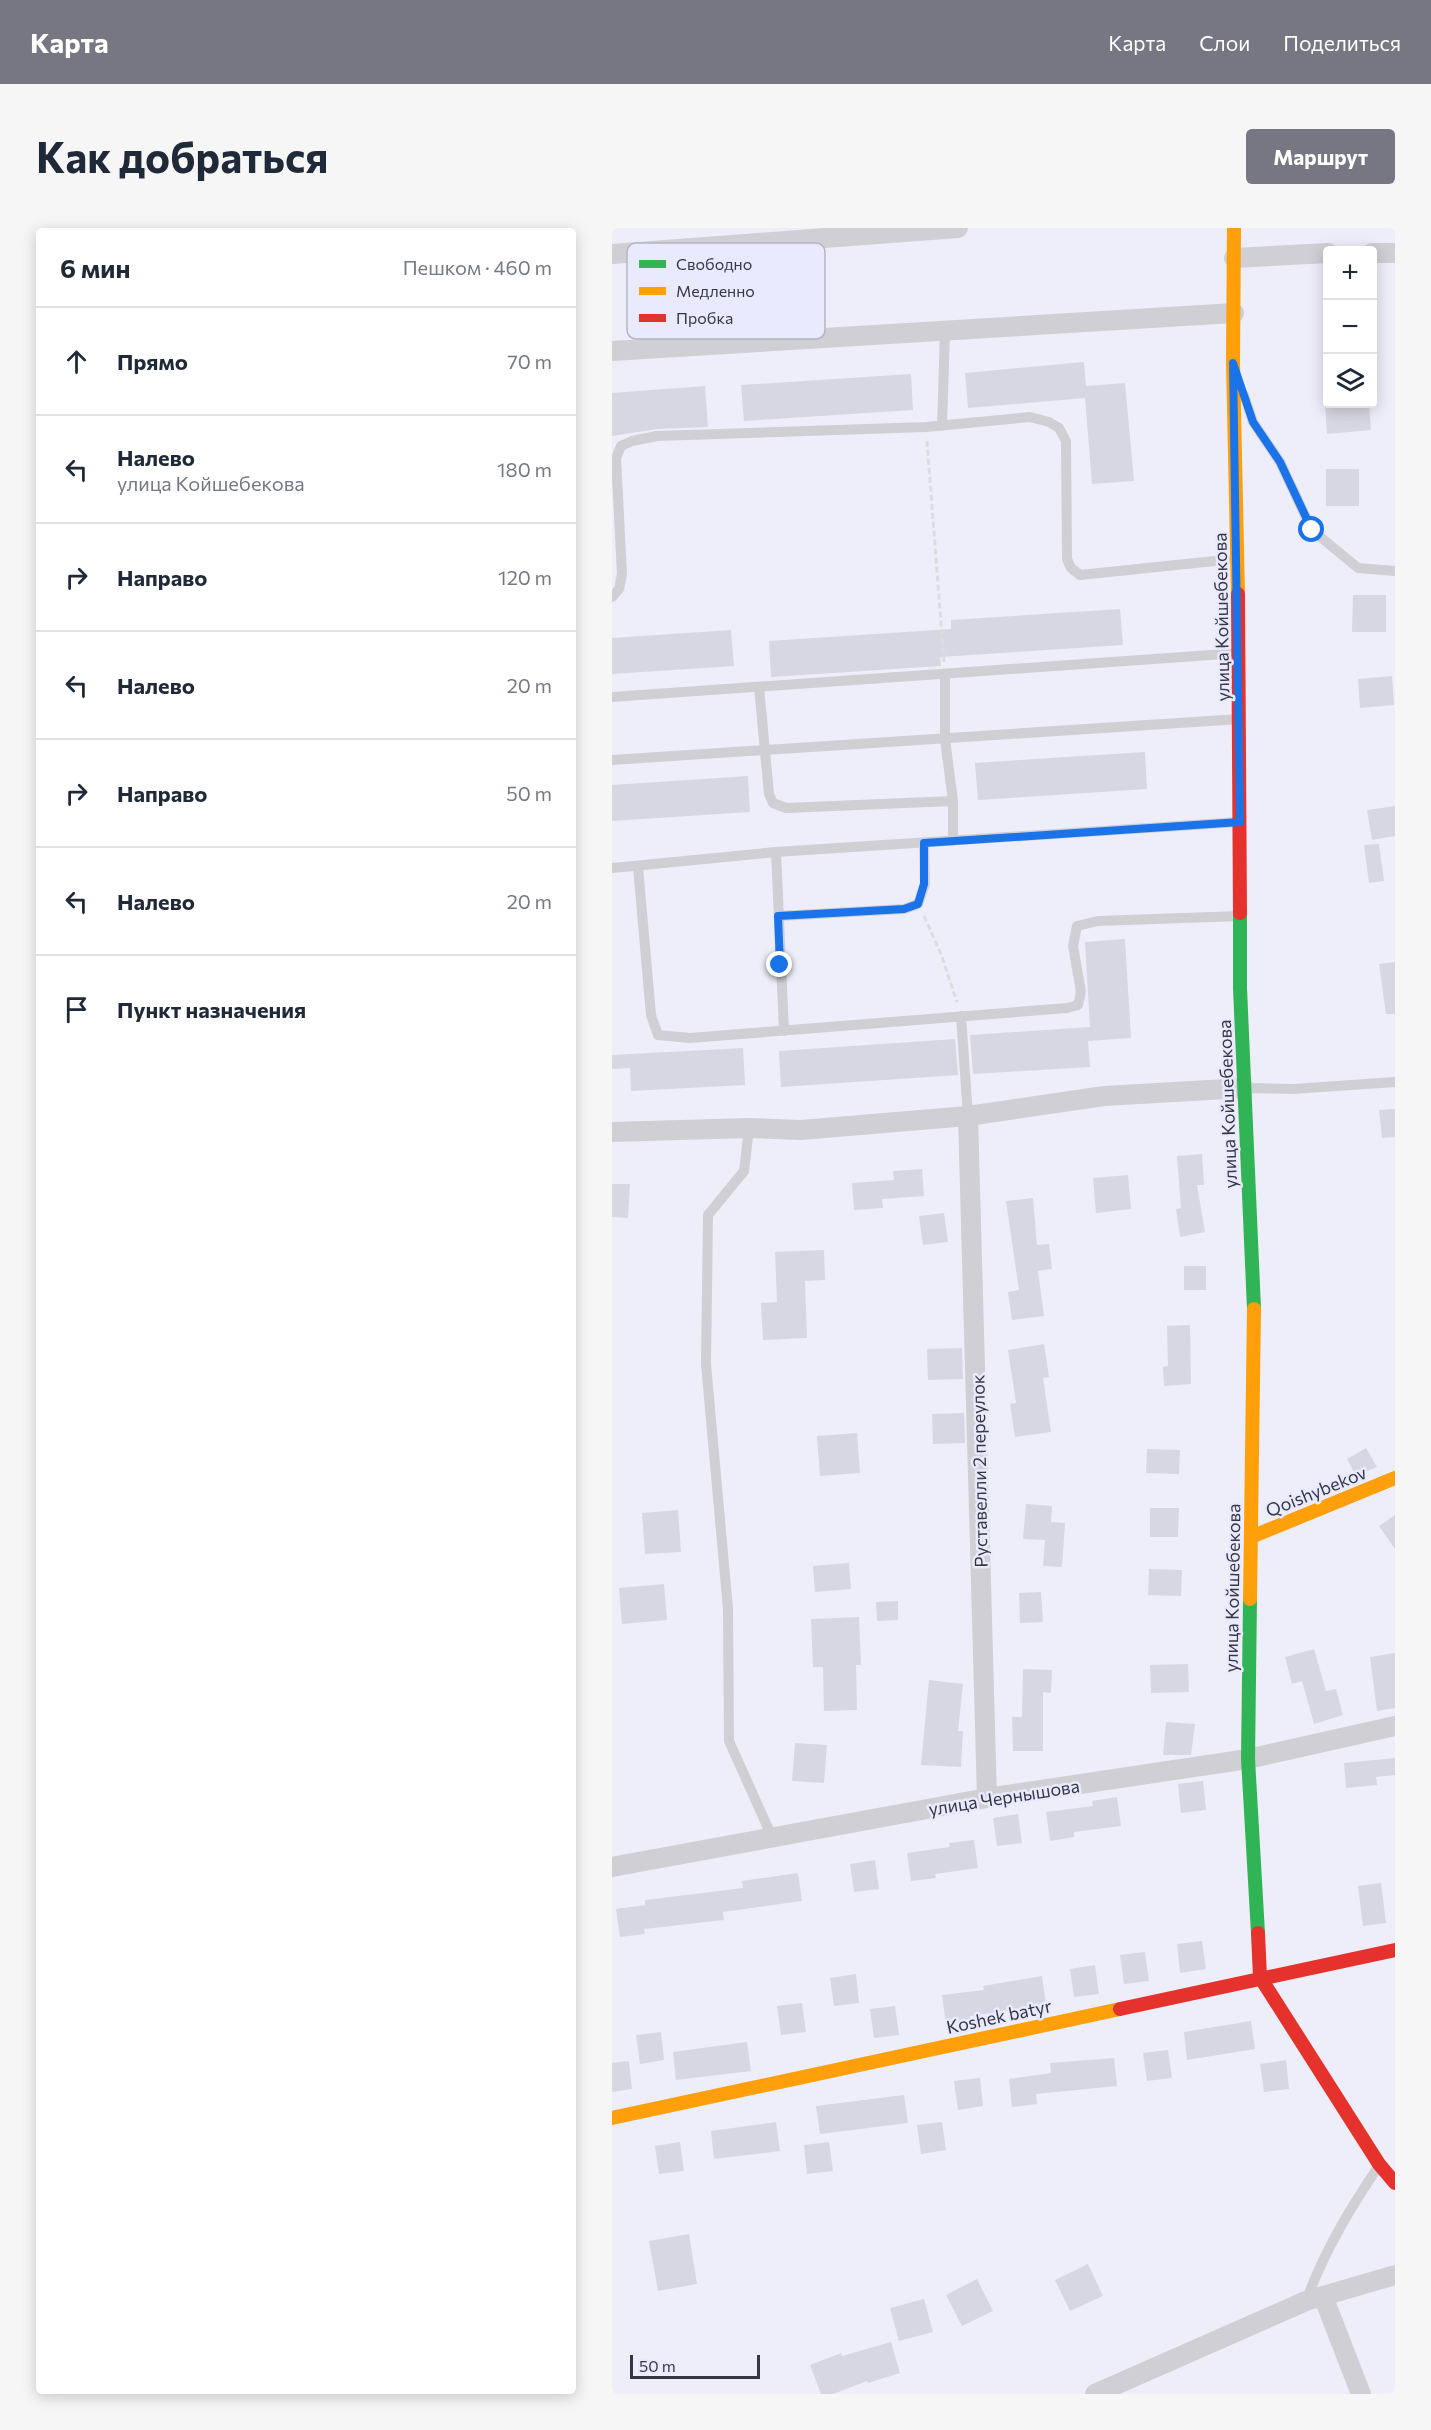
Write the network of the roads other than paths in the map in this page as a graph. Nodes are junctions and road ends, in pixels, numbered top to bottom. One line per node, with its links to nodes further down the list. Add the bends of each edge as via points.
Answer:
1 (958, 228): 3 (street)
2 (1234, 228): 10 (street, улица Койшебекова)
3 (784, 234): 4 (street)
4 (707, 243)
5 (627, 252): 9 (street)
6 (1323, 253): 10 (street)
7 (1377, 253): 8 (street)
8 (1395, 253)
9 (612, 254)
10 (1234, 258): 11 (street, улица Койшебекова)
11 (1234, 313): 12 (street); 16 (street, улица Койшебекова)
12 (945, 331): 13 (street); 17 (lane)
13 (825, 338)
14 (812, 339): 15 (street)
15 (612, 351)
16 (1233, 363): 18 (street, улица Койшебекова); 19 (lane, via 1253,422 1280,462 1312,530 1358,568)
17 (942, 426): 18 (lane, via 1030,417 1059,428 1066,441 1067,559 1080,575); 20 (lane, via 657,436 621,446 616,458 622,574 619,589)
18 (1238, 559): 21 (street, улица Койшебекова)
19 (1395, 571)
20 (612, 597)
21 (1239, 653): 22 (lane); 25 (street, улица Койшебекова)
22 (945, 674): 23 (lane); 26 (lane)
23 (759, 687): 24 (lane); 27 (lane)
24 (612, 697)
25 (1240, 719): 26 (lane); 30 (street, улица Койшебекова)
26 (945, 739): 27 (lane); 29 (lane)
27 (766, 750): 28 (lane); 29 (lane, via 769,794 773,803 786,808)
28 (612, 760)
29 (953, 801): 31 (lane)
30 (1240, 822): 31 (lane); 37 (street, улица Койшебекова)
31 (953, 841): 32 (lane)
32 (924, 843): 33 (lane); 36 (lane, via 924,884 918,904 904,909)
33 (776, 852): 34 (lane); 36 (lane)
34 (638, 867): 35 (lane); 39 (lane, via 651,1016 658,1035 690,1038)
35 (612, 868)
36 (778, 916): 39 (lane)
37 (1240, 916): 38 (lane, via 1098,921 1077,926 1073,946 1081,992 1078,1005); 41 (street, улица Койшебекова)
38 (961, 1016): 39 (lane); 42 (lane)
39 (784, 1031)
40 (1395, 1082): 41 (lane)
41 (1244, 1088): 42 (street, via 1104,1096); 46 (street, улица Койшебекова, via 1254,1304)
42 (968, 1116): 43 (street, via 801,1130); 49 (street, Руставелли 2 переулок)
43 (749, 1128): 44 (street); 50 (lane, via 744,1171 708,1215 706,1364 728,1609 729,1741)
44 (612, 1132)
45 (1395, 1478): 46 (street, Qoishybekov)
46 (1251, 1537): 48 (street, улица Койшебекова)
47 (1395, 1726): 48 (street, улица Чернышова)
48 (1248, 1760): 49 (street, улица Чернышова); 53 (street, улица Койшебекова)
49 (987, 1798): 50 (street, улица Чернышова)
50 (773, 1839): 51 (street, улица Чернышова)
51 (612, 1867)
52 (1395, 1950): 53 (street, Koshek batyr)
53 (1260, 1977): 54 (street, Koshek batyr); 55 (street)
54 (612, 2118)
55 (1379, 2164): 56 (street); 58 (lane, via 1339,2226 1319,2266)
56 (1395, 2183)
57 (1395, 2274): 58 (street)
58 (1314, 2299): 59 (street); 60 (street)
59 (1101, 2393)
60 (1361, 2394)

